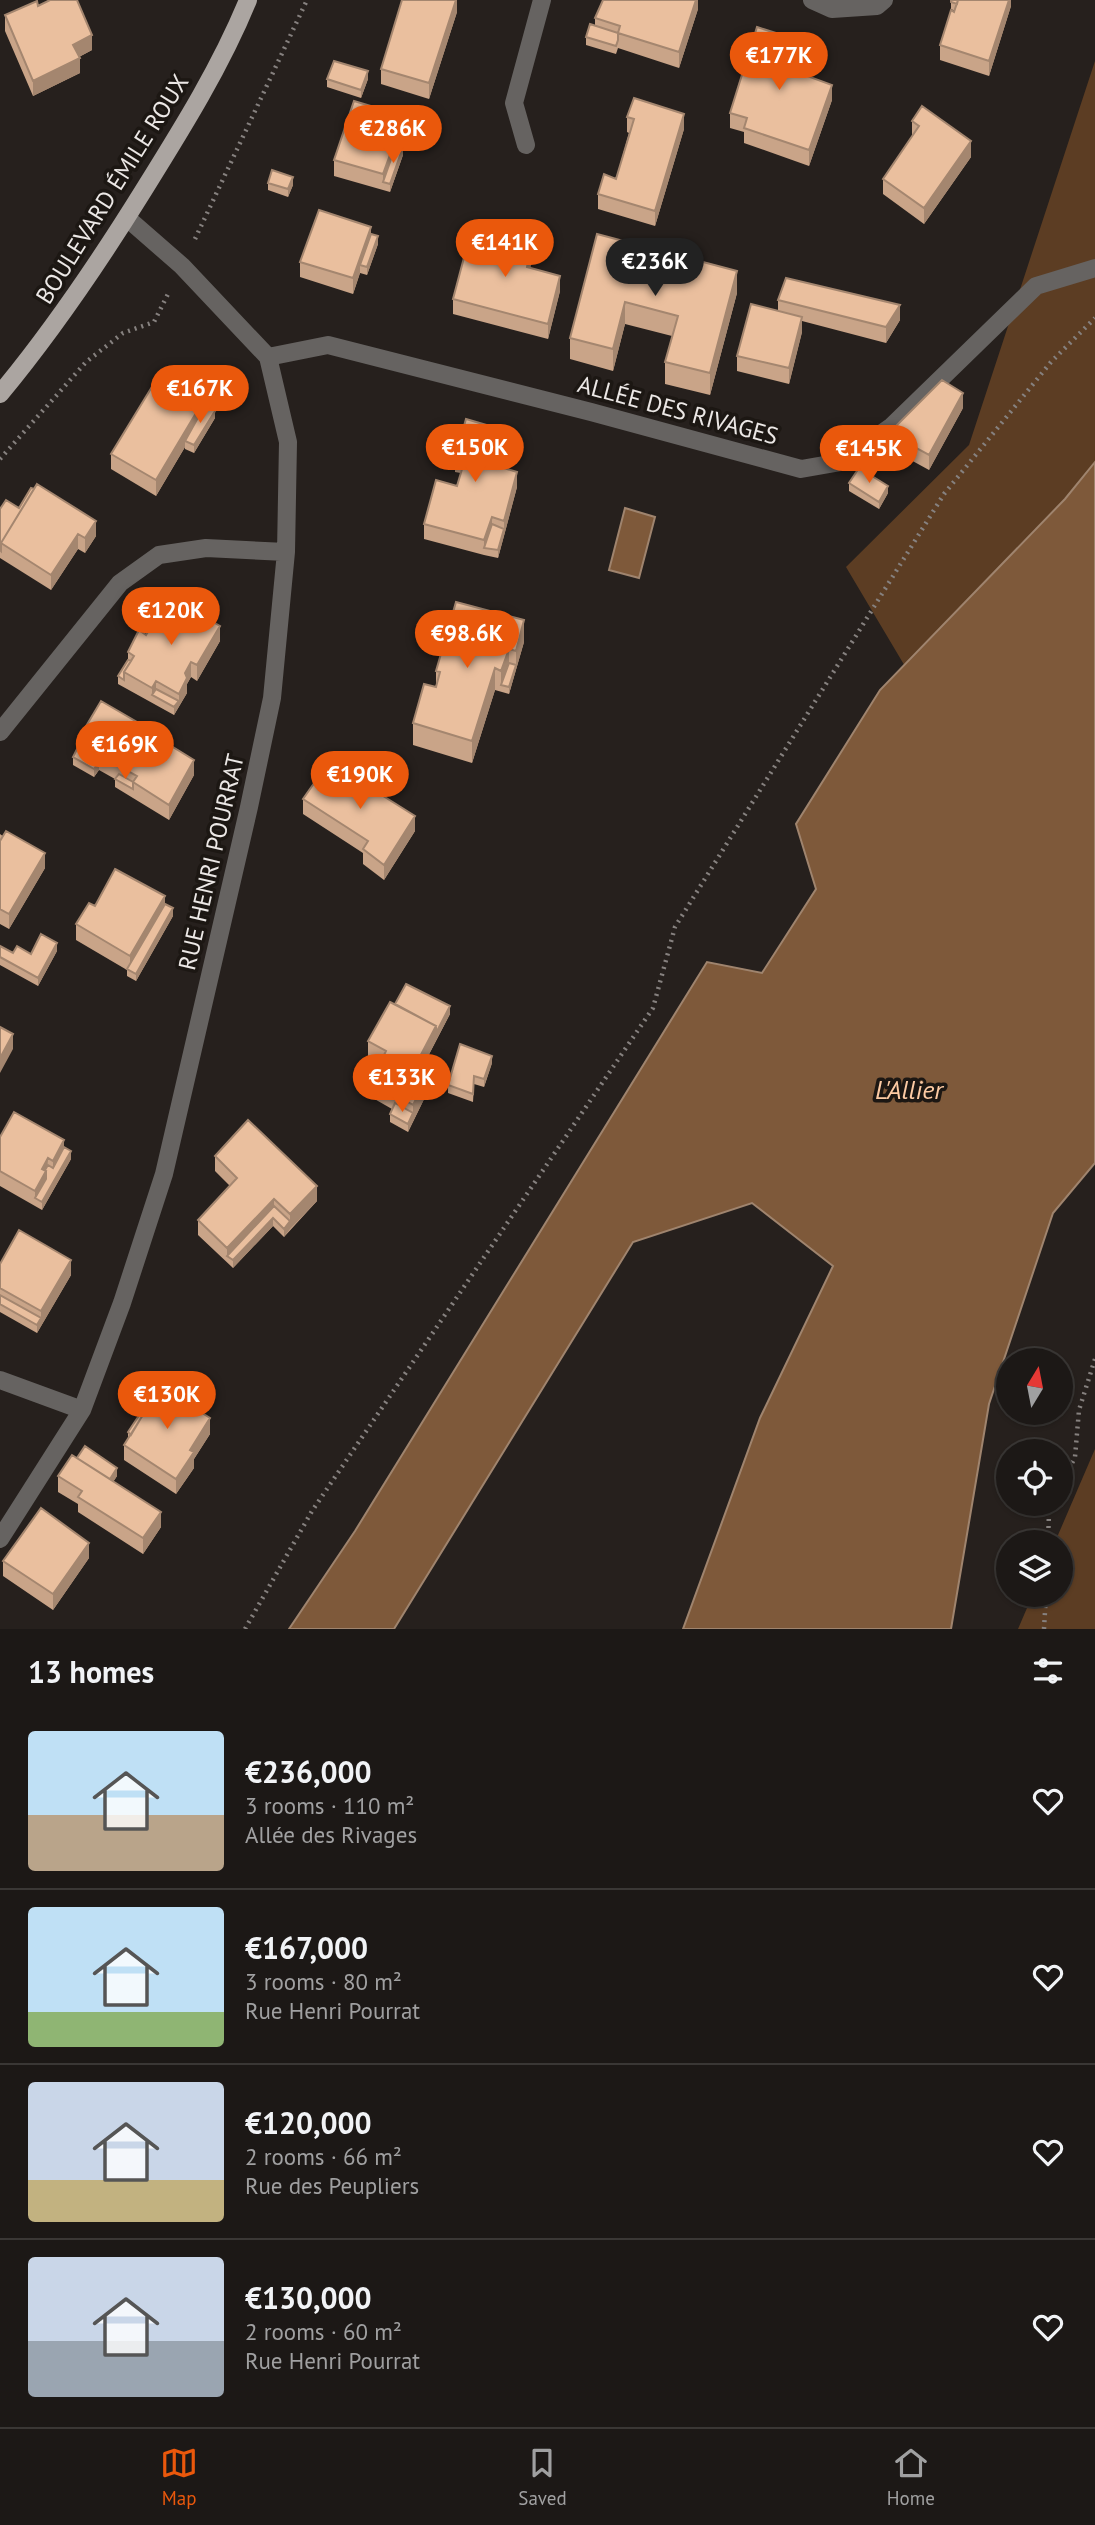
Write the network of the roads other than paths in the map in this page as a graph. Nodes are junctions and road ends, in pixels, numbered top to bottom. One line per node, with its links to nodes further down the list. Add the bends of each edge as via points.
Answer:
1 (248, 0): 6 (main road, BOULEVARD ÉMILE ROUX, via 183,128)
2 (542, 0): 5 (street, via 514,103)
3 (812, 0): 4 (street, via 832,9 877,6)
4 (884, 0)
5 (526, 145)
6 (127, 218): 8 (street, via 182,266); 9 (main road, BOULEVARD ÉMILE ROUX, via 41,345)
7 (1095, 268): 8 (street, ALLÉE DES RIVAGES, via 1036,286 892,426 841,462 801,469 328,345)
8 (268, 357): 10 (street, RUE HENRI POURRAT, via 288,442)
9 (0, 394)
10 (286, 552): 11 (street, via 205,548 159,555 120,583); 13 (street, RUE HENRI POURRAT, via 272,698 164,1174)
11 (0, 732)
12 (0, 1380): 13 (street)
13 (82, 1409): 14 (street, RUE HENRI POURRAT)
14 (0, 1539)

